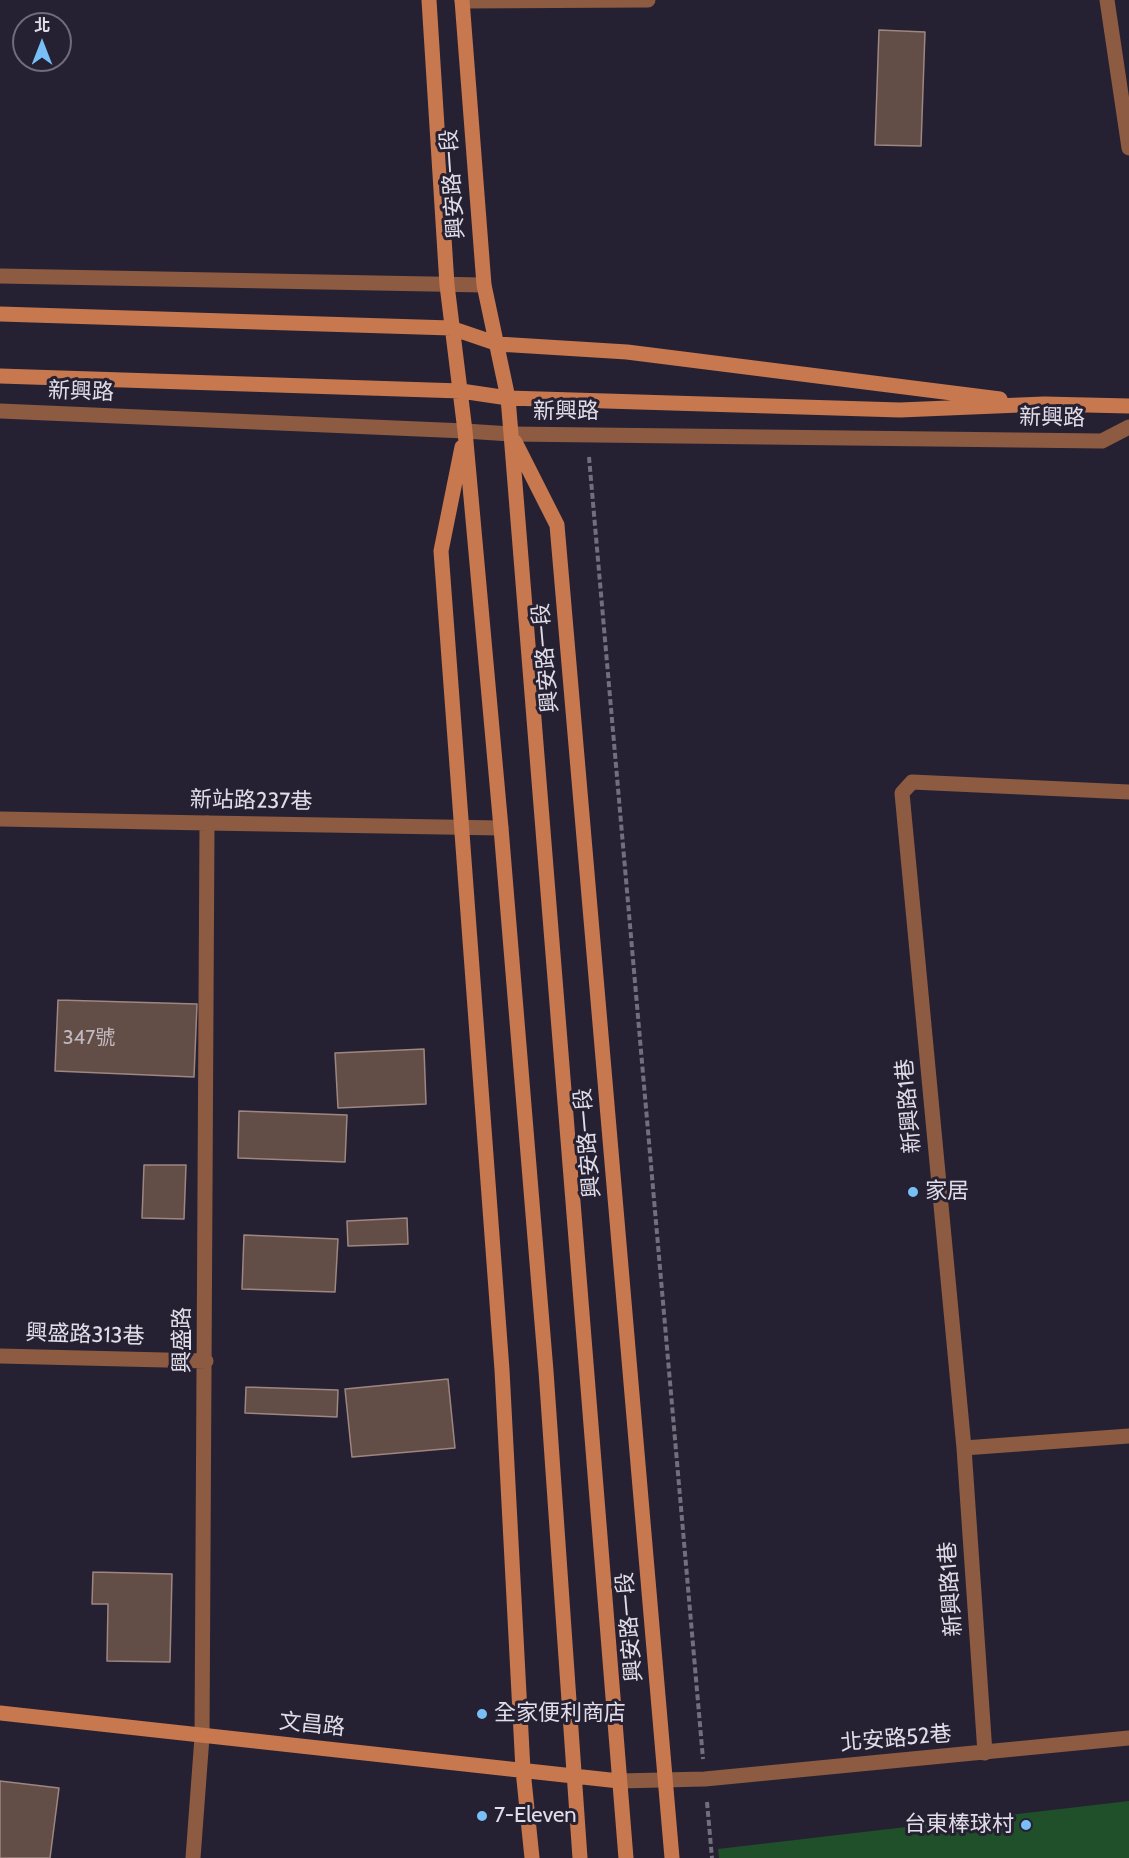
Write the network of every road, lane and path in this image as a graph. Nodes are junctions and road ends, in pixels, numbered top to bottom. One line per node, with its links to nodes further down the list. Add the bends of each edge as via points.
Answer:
1 (429, 0): 7 (street, 興安路一段)
2 (462, 0): 3 (street); 8 (street, 興安路一段)
3 (648, 0)
4 (1107, 0): 5 (street)
5 (1129, 148)
6 (0, 276): 7 (street)
7 (447, 285): 8 (street); 10 (street, 興安路一段)
8 (484, 285): 11 (street, 興安路一段)
9 (0, 314): 10 (street, 新興路)
10 (451, 328): 11 (street, 新興路); 13 (street, 興安路一段)
11 (498, 344): 14 (street, 興安路一段); 15 (street, 新興路, via 627,352)
12 (0, 376): 13 (street, 新興路)
13 (461, 391): 14 (street, 新興路); 19 (street, 興安路一段)
14 (508, 398): 15 (street, 新興路, via 900,410); 20 (street, 興安路一段)
15 (1044, 404): 16 (street, 新興路)
16 (1129, 406)
17 (0, 411): 19 (street, 新興路)
18 (1129, 428): 21 (street, 新興路, via 1102,441)
19 (465, 431): 20 (street, 新興路); 25 (street, 興安路一段, via 441,551); 26 (street, 興安路一段)
20 (511, 434): 21 (street, 新興路); 38 (street, 興安路一段); 39 (street, 興安路一段, via 557,525)
21 (587, 435): 37 (path)
22 (1129, 792): 30 (street, 新興路1巷, via 912,782 902,793)
23 (0, 819): 24 (street, 新站路237巷)
24 (207, 823): 25 (street, 新站路237巷); 28 (street, 興盛路)
25 (463, 827): 26 (street, 新站路237巷); 35 (street, 興安路一段, via 502,1370)
26 (501, 828): 36 (street, 興安路一段, via 546,1371)
27 (0, 1356): 28 (street, 興盛路313巷)
28 (206, 1361): 32 (street, 興盛路)
29 (1129, 1436): 30 (street)
30 (964, 1448): 34 (street, 新興路1巷)
31 (0, 1713): 32 (street, 文昌路)
32 (202, 1737): 35 (street, 文昌路); 40 (street, 興盛路)
33 (1129, 1738): 34 (street, 北安路52巷)
34 (985, 1753): 37 (street, 北安路52巷)
35 (523, 1770): 36 (street, 文昌路); 41 (street, 興安路一段)
36 (573, 1774): 38 (street, 文昌路); 42 (street, 興安路一段)
37 (705, 1779): 39 (street, 北安路52巷); 45 (path)
38 (619, 1780): 39 (street, 北安路52巷); 43 (street, 興安路一段)
39 (666, 1780): 44 (street, 興安路一段)
40 (193, 1858)
41 (532, 1858)
42 (580, 1858)
43 (626, 1858)
44 (672, 1858)
45 (712, 1858)

